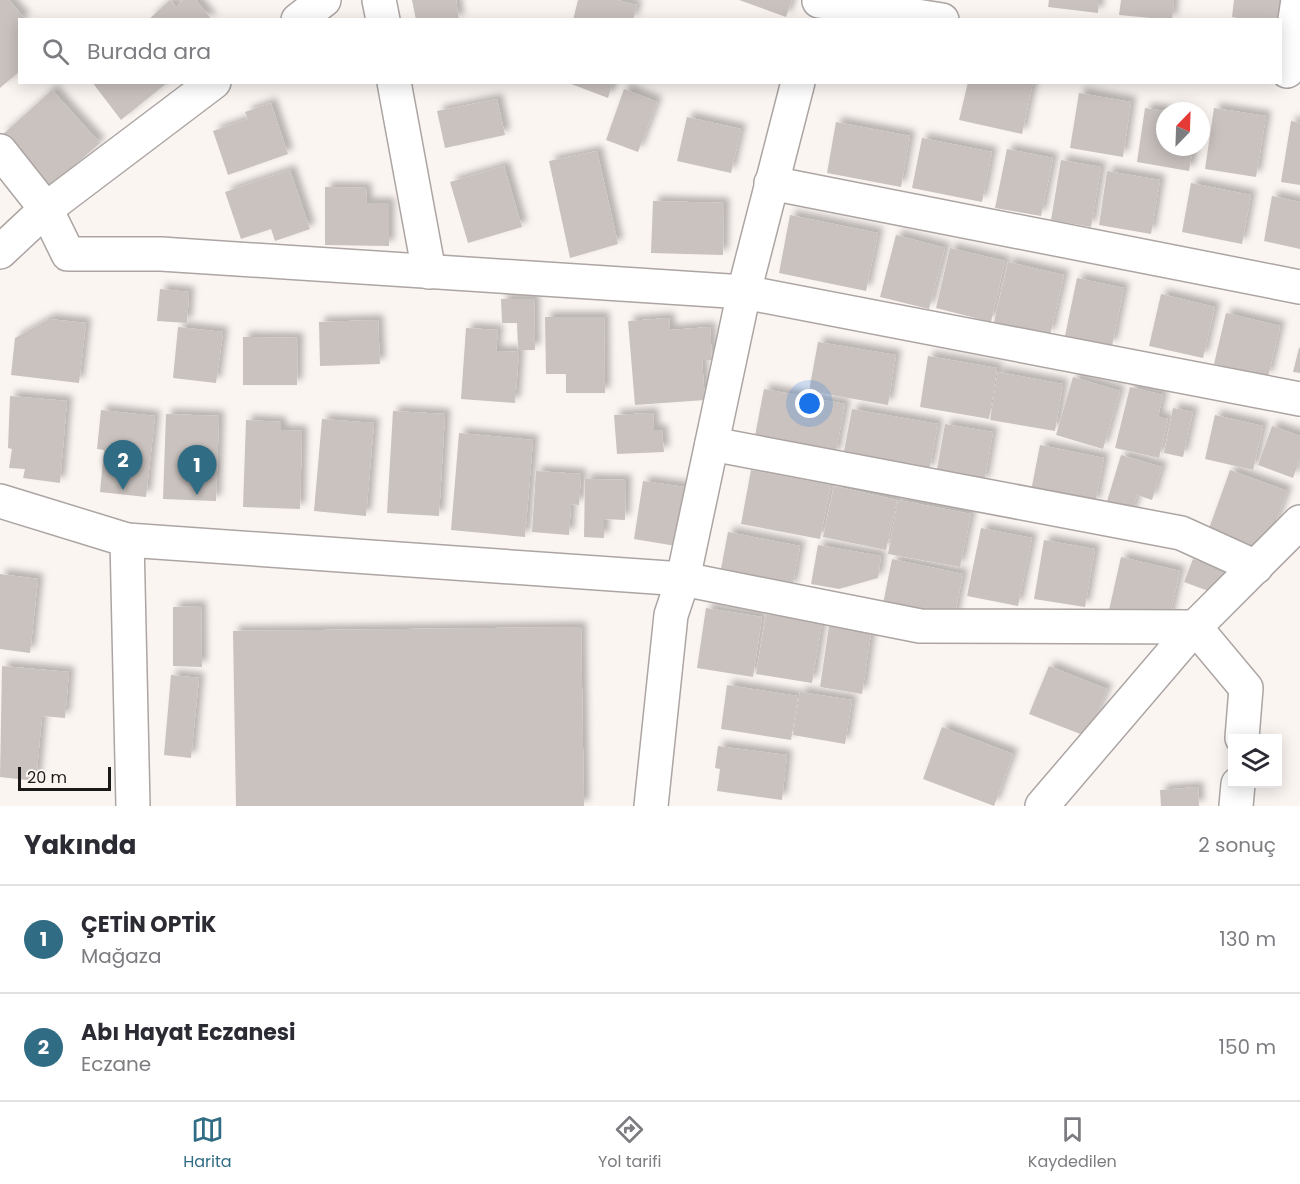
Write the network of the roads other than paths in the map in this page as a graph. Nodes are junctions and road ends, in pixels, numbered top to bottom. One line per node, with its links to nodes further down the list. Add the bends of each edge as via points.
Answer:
1 (324, 0): 5 (street)
2 (379, 0): 6 (street)
3 (1298, 0): 8 (street)
4 (818, 7): 7 (street)
5 (301, 18)
6 (383, 18)
7 (923, 18)
8 (1289, 71)
9 (211, 84): 14 (street)
10 (394, 84): 16 (street)
11 (797, 84): 13 (street)
12 (0, 151): 14 (street)
13 (771, 183): 17 (street); 18 (street)
14 (46, 209): 15 (street); 16 (street, via 68,254 161,254)
15 (0, 252)
16 (429, 272): 18 (street)
17 (1300, 287)
18 (744, 292): 19 (street); 20 (street)
19 (1300, 399)
20 (712, 444): 24 (street, via 1181,533); 25 (street)
21 (0, 501): 23 (street)
22 (1300, 522): 24 (street)
23 (128, 540): 25 (street); 29 (street)
24 (1256, 567): 26 (street)
25 (683, 579): 26 (street, via 920,626); 30 (street, via 671,615)
26 (1195, 627): 27 (street, via 1246,688); 31 (street)
27 (1242, 734)
28 (1238, 788): 32 (street)
29 (133, 806)
30 (651, 806)
31 (1042, 806)
32 (1236, 806)

